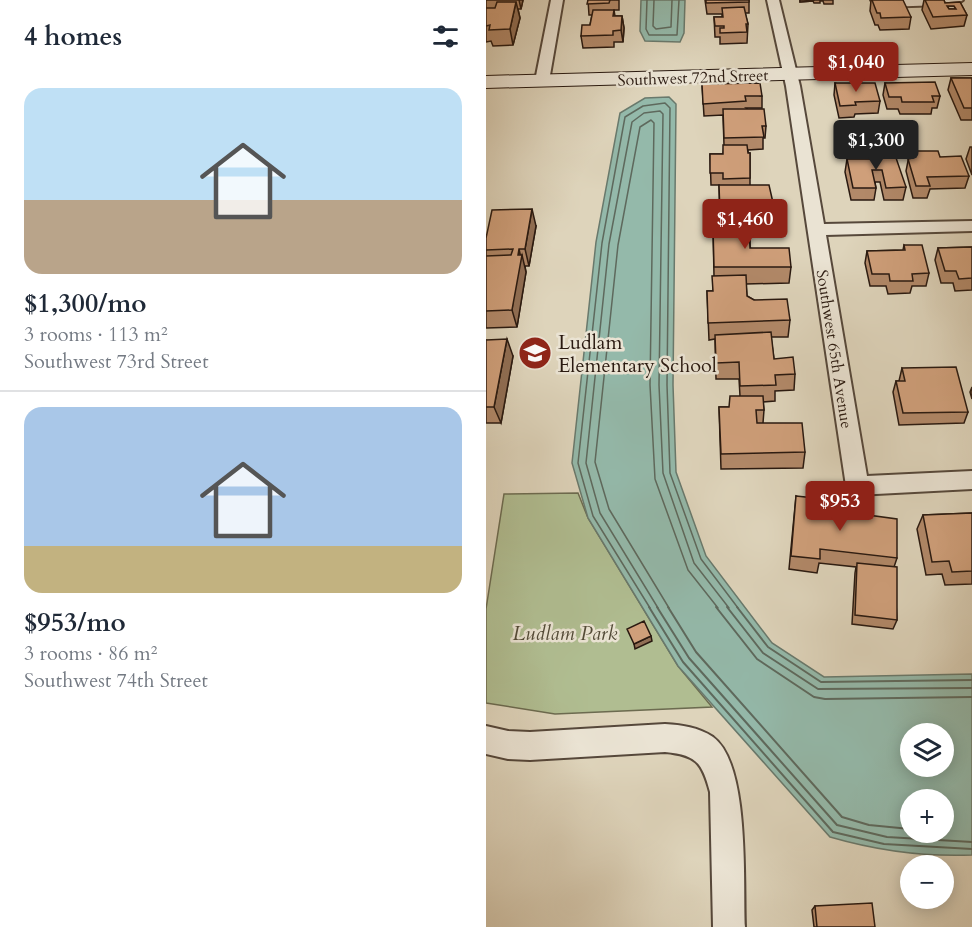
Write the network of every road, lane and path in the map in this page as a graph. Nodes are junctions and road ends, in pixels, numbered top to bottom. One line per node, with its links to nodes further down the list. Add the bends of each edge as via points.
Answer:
1 (557, 0): 9 (street)
2 (773, 0): 7 (street, Southwest 65th Avenue)
3 (877, 0): 4 (street)
4 (957, 0)
5 (972, 53): 7 (main road, Southwest 72nd Street)
6 (486, 66): 9 (main road, Southwest 72nd Street)
7 (787, 66): 8 (main road, Southwest 72nd Street); 9 (main road, Southwest 72nd Street); 12 (street, Southwest 65th Avenue)
8 (972, 69)
9 (544, 72): 10 (main road, Southwest 72nd Street)
10 (486, 82)
11 (972, 226): 12 (street)
12 (816, 230): 13 (street, Southwest 65th Avenue, via 857,486)
13 (972, 480)
14 (486, 740): 15 (street, via 530,746 678,739 698,744 714,758 723,779)
15 (729, 927)

